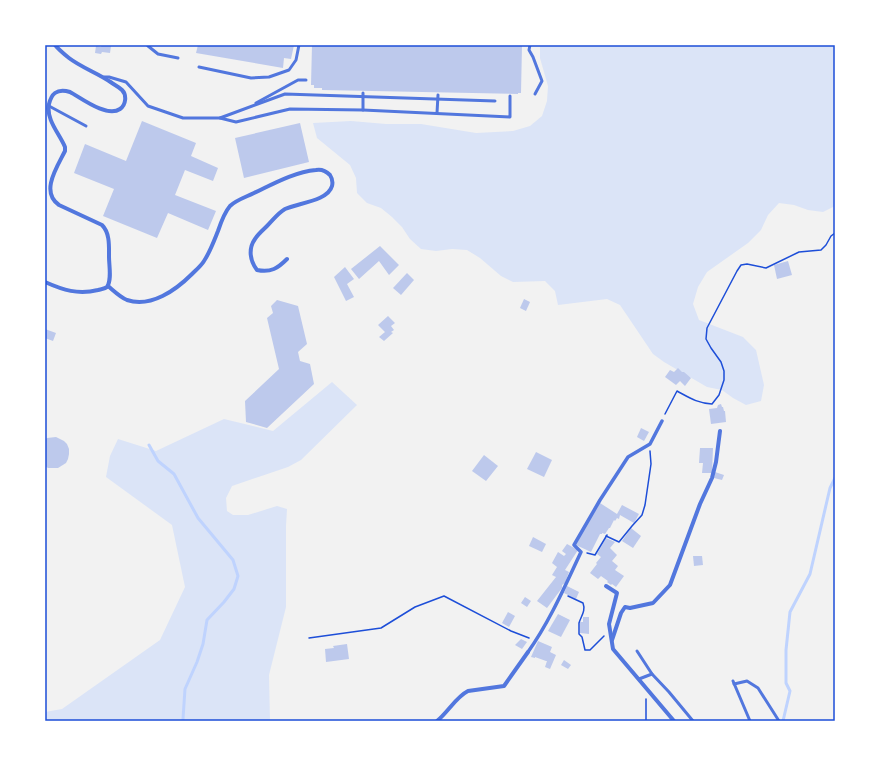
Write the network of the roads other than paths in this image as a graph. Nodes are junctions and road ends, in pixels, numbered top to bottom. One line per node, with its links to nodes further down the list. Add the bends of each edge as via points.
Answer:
1 (55, 45): 7 (street, via 68,58)
2 (147, 45): 5 (lane, via 158,54)
3 (299, 45): 6 (lane, via 296,60 289,70 269,77 251,78)
4 (530, 45): 10 (lane, via 529,50 542,82)
5 (178, 58)
6 (199, 67)
7 (104, 77): 14 (street, via 125,93 124,106 116,111 105,110 65,90 54,94); 18 (lane, via 126,82 148,106 182,118)
8 (306, 80): 15 (lane, via 298,80)
9 (363, 93): 16 (lane)
10 (534, 94)
11 (438, 95): 17 (lane)
12 (510, 96): 17 (lane, via 510,117)
13 (495, 101): 15 (lane, via 285,94)
14 (49, 106): 19 (lane); 22 (street, via 50,118 65,147 53,176 50,189 52,198 59,205 104,228 109,247)
15 (246, 108): 18 (lane)
16 (362, 110): 17 (lane); 18 (lane, via 290,109 236,122)
17 (437, 114)
18 (220, 118)
19 (86, 126)
20 (287, 259): 22 (street, via 274,269 257,270 251,258 252,245 283,210 319,198 331,190 333,184 327,172 307,171 287,178 231,206 225,213 203,262 172,291 152,300 136,302 121,297)
21 (45, 282): 22 (street, via 67,291 84,292)
22 (108, 286)
23 (662, 421): 28 (street, via 650,444 628,457 600,500 574,545 581,552 562,593)
24 (720, 431): 26 (street, via 712,478 670,585 653,603 625,607)
25 (606, 586): 26 (street, via 617,593 609,624)
26 (612, 640): 30 (street, via 613,649)
27 (637, 651): 29 (lane)
28 (528, 652): 31 (street, via 504,686 463,693)
29 (652, 674): 30 (lane); 33 (lane)
30 (638, 679): 32 (street)
31 (437, 721)
32 (674, 721)
33 (693, 721)
34 (750, 721): 35 (lane, via 733,683 747,681 758,688)
35 (779, 721)

